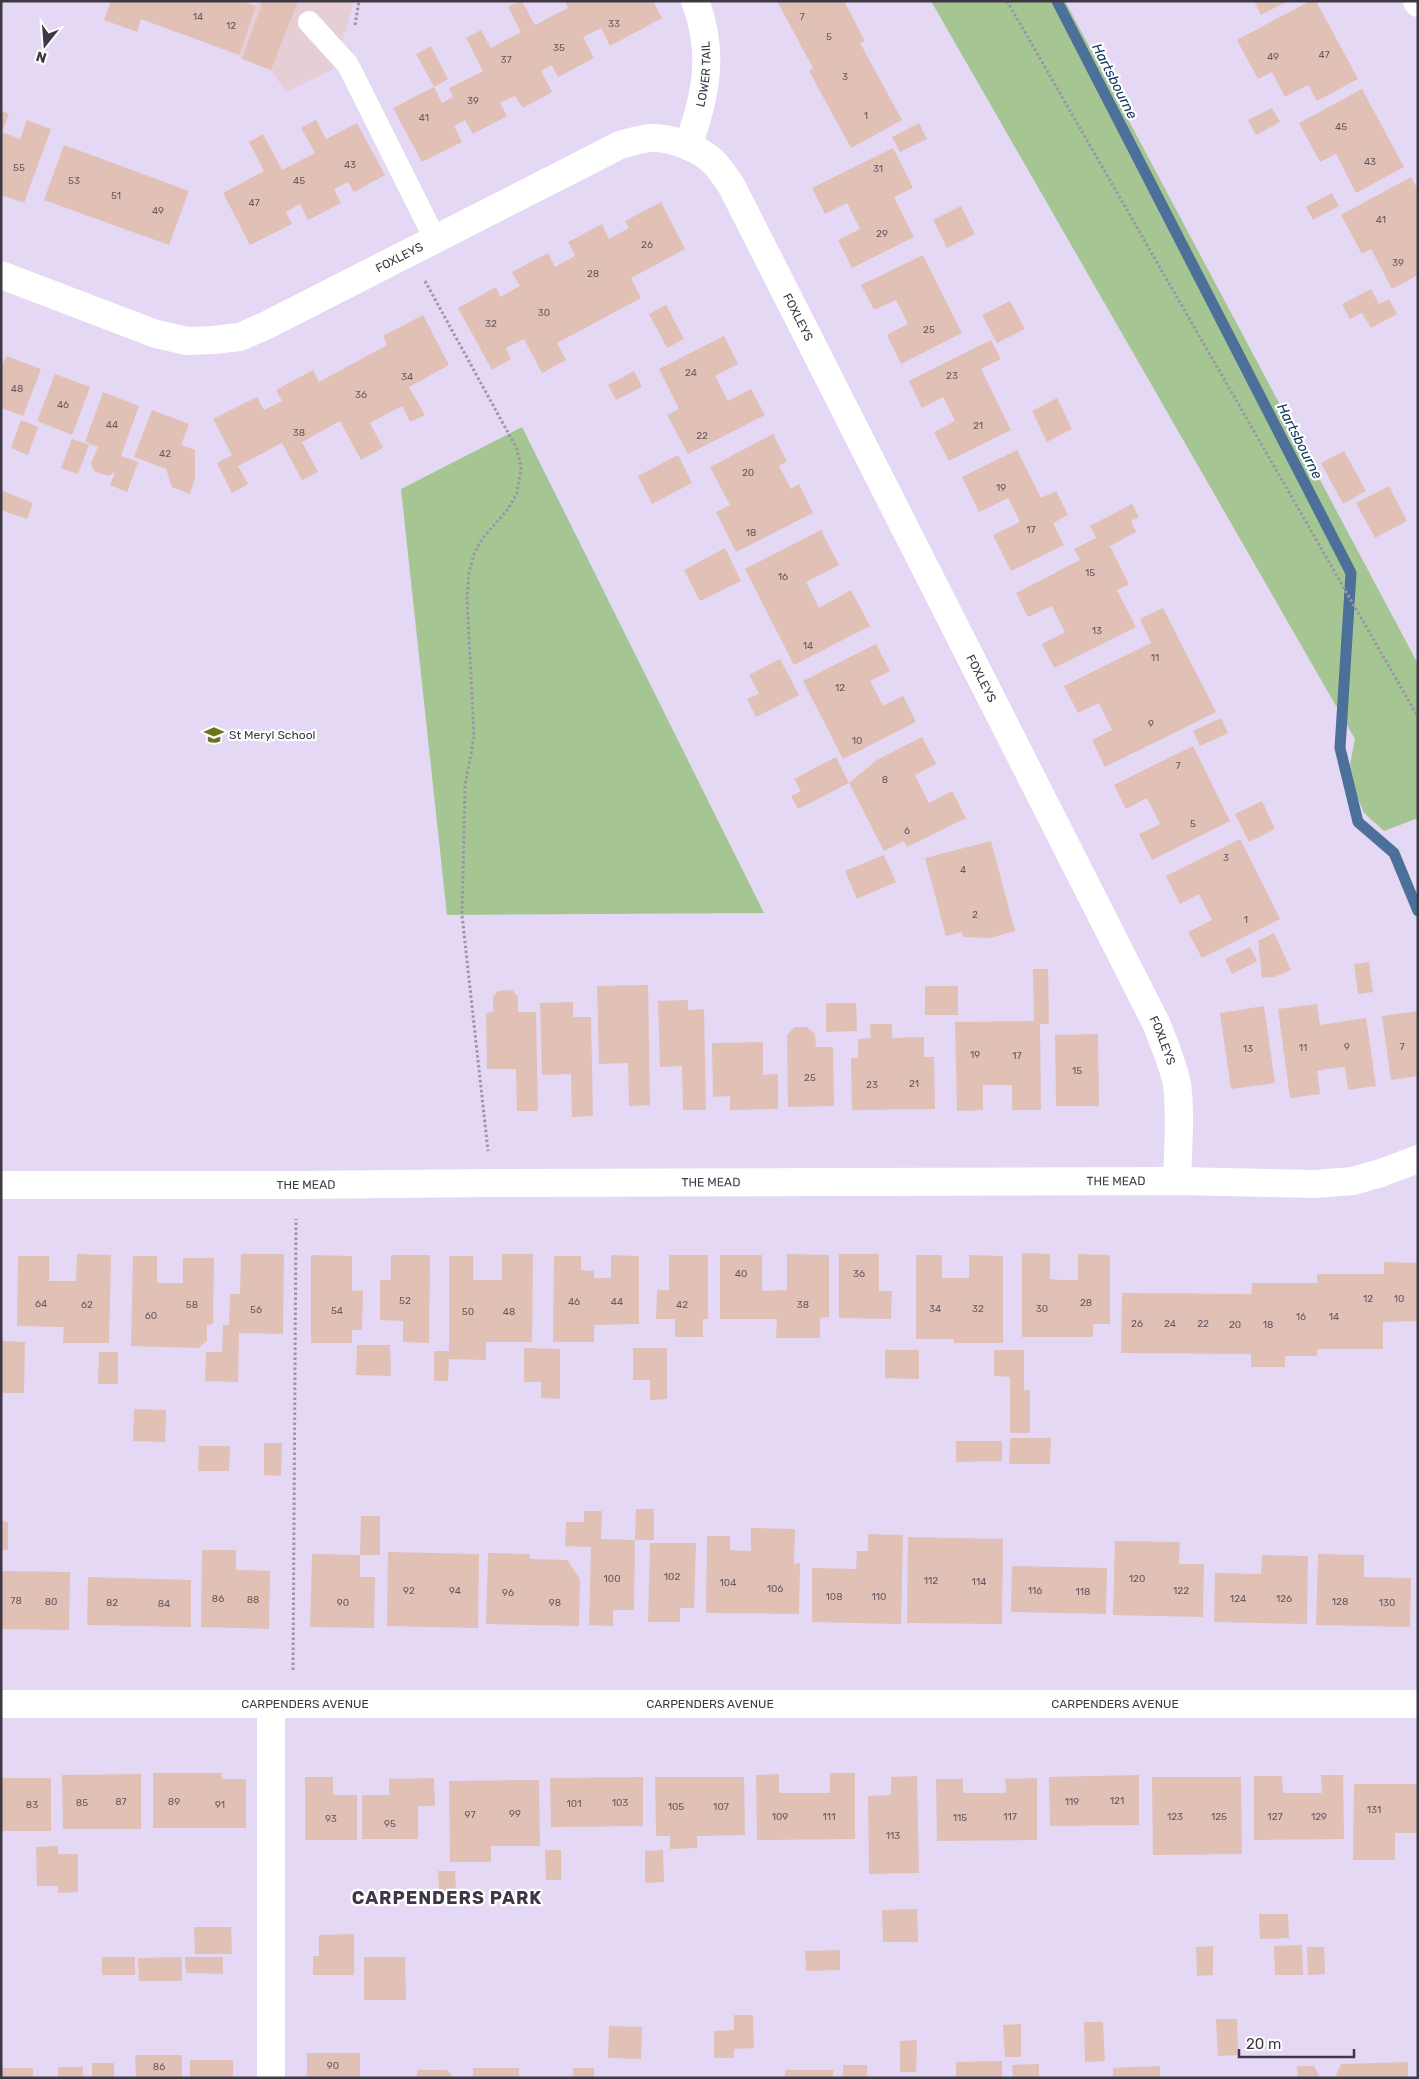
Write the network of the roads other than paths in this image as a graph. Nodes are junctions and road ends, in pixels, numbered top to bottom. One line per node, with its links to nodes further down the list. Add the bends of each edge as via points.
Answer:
1 (695, 1): 3 (street, LOWER TAIL, via 706,41 707,74)
2 (309, 22): 4 (lane, via 348,65)
3 (688, 146): 4 (street, FOXLEYS, via 656,138 620,145); 7 (street, FOXLEYS, via 708,157 731,185 1157,1025 1176,1083 1179,1114)
4 (435, 239): 5 (street, FOXLEYS, via 267,325 240,337 213,340 187,341 156,334)
5 (1, 275)
6 (1418, 1159): 7 (street, THE MEAD, via 1352,1181 1314,1184)
7 (1177, 1181): 8 (street, THE MEAD)
8 (1, 1185)
9 (282, 1703): 10 (street, CARPENDERS AVENUE); 11 (street, CARPENDERS AVENUE); 12 (street)
10 (1, 1704)
11 (1418, 1704)
12 (270, 2078)

